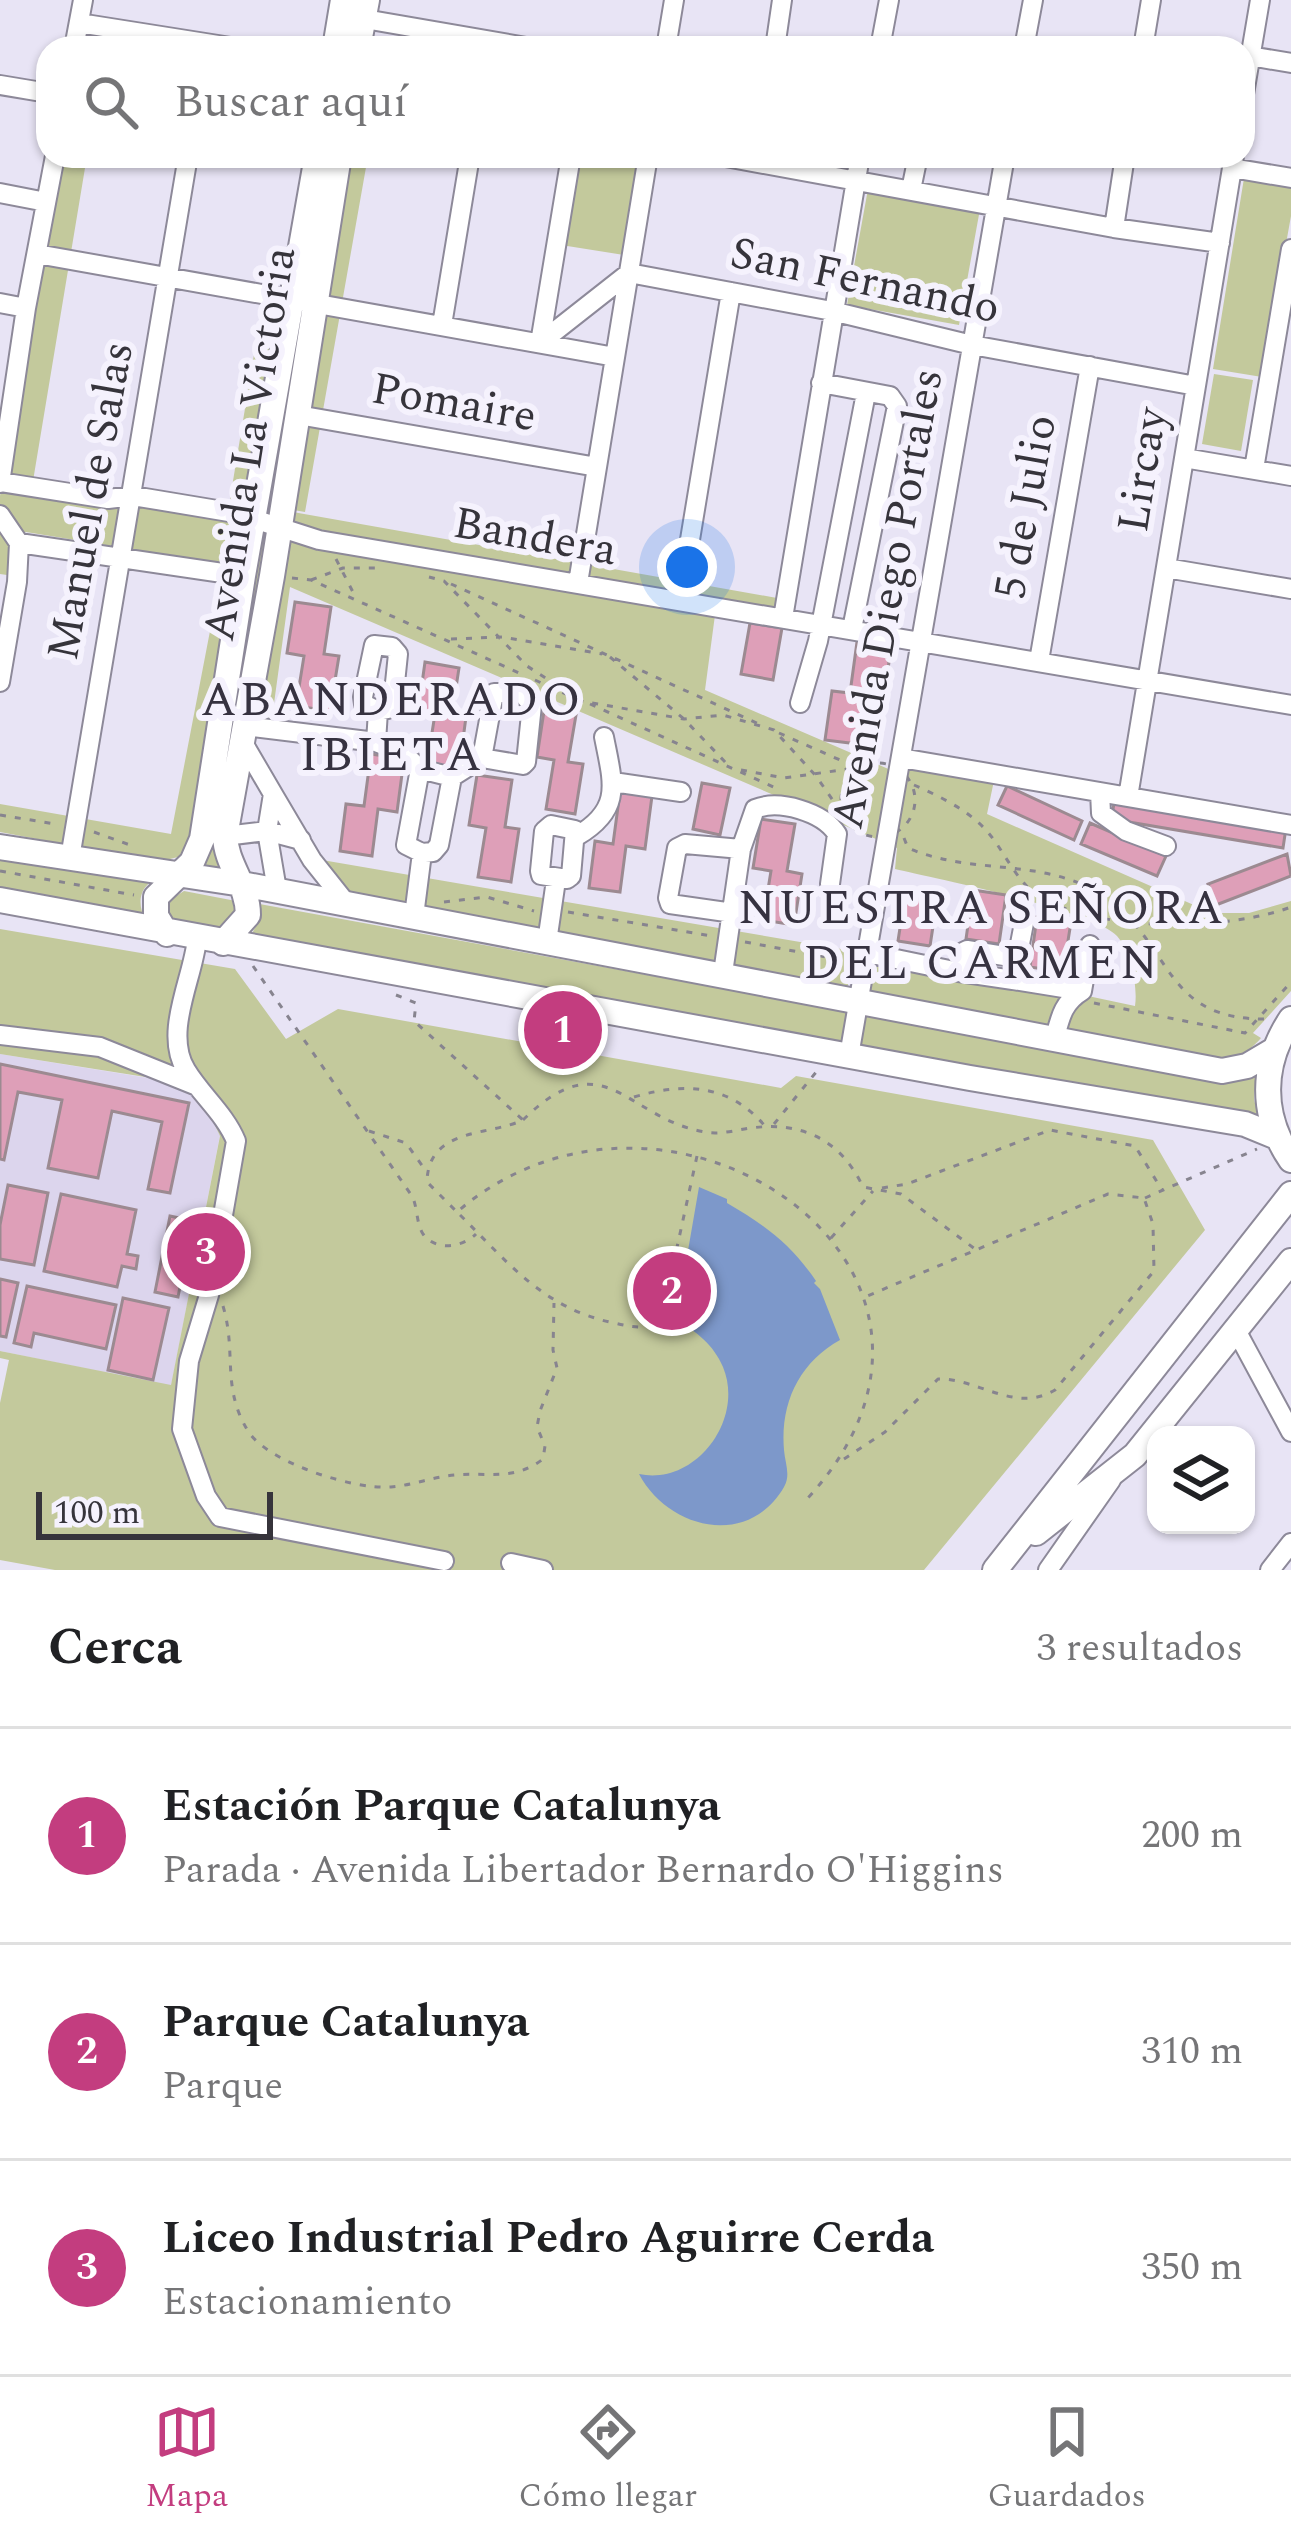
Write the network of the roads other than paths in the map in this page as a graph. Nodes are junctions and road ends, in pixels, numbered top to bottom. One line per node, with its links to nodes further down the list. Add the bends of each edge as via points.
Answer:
1 (83, 0): 9 (street)
2 (674, 0): 14 (street)
3 (782, 0): 15 (street)
4 (889, 0): 16 (street)
5 (1033, 0): 17 (street)
6 (1151, 0): 18 (street)
7 (1260, 0): 19 (street)
8 (354, 8): 12 (main road); 13 (street)
9 (79, 23): 10 (street); 11 (street)
10 (76, 36)
11 (154, 36)
12 (341, 36)
13 (458, 36)
14 (668, 36)
15 (777, 36)
16 (882, 36)
17 (1026, 36)
18 (1145, 36)
19 (1254, 36)
20 (1255, 57): 21 (street)
21 (1291, 63)
22 (0, 85): 23 (street)
23 (36, 91)
24 (53, 168): 42 (street)
25 (186, 168): 49 (street, Manuel de Salas)
26 (316, 168): 51 (main road, Avenida La Victoria)
27 (336, 168): 51 (main road, Avenida La Victoria)
28 (468, 168): 55 (street)
29 (569, 168): 56 (street)
30 (646, 168): 48 (street)
31 (801, 168): 39 (street)
32 (857, 168): 39 (street)
33 (916, 168): 40 (street)
34 (1003, 168): 43 (street, Avenida Diego Portales)
35 (1124, 168): 44 (street)
36 (1232, 168): 45 (street, Lircay)
37 (1255, 168): 38 (street)
38 (1291, 178)
39 (855, 179): 40 (street); 54 (street)
40 (911, 190): 43 (street)
41 (0, 194): 42 (street)
42 (46, 202): 47 (street)
43 (997, 204): 44 (street); 57 (street, Avenida Diego Portales)
44 (1114, 228): 45 (street)
45 (1220, 243): 61 (street, Lircay)
46 (1291, 249): 67 (street)
47 (37, 254): 49 (street); 53 (street)
48 (629, 274): 50 (street, San Fernando); 56 (street); 58 (street)
49 (169, 275): 51 (street); 70 (street, Manuel de Salas)
50 (731, 292): 54 (street, San Fernando); 81 (street)
51 (305, 300): 55 (street); 64 (main road, Avenida La Victoria); 72 (main road, Avenida La Victoria)
52 (0, 303): 53 (street)
53 (26, 308): 63 (street)
54 (832, 311): 57 (street, San Fernando); 60 (street)
55 (442, 325): 56 (street)
56 (540, 343): 58 (street)
57 (972, 345): 59 (street, San Fernando); 85 (street, Avenida Diego Portales)
58 (615, 357): 66 (street)
59 (1090, 366): 61 (street, San Fernando); 86 (street, 5 de Julio)
60 (820, 383): 62 (street); 82 (street)
61 (1196, 386): 65 (street, Lircay)
62 (866, 393): 83 (street); 84 (street, via 890,396 897,406)
63 (5, 409): 69 (street)
64 (298, 415): 66 (street, Pomaire); 73 (main road, Avenida La Victoria)
65 (1184, 458): 67 (street); 76 (street, Lircay)
66 (597, 467): 79 (street)
67 (1255, 469): 68 (street)
68 (1291, 476)
69 (0, 482): 70 (street, Bandera)
70 (134, 496): 72 (street, Bandera); 75 (street, Manuel de Salas)
71 (0, 515): 74 (street)
72 (254, 516): 73 (street, Bandera); 77 (main road, Avenida La Victoria)
73 (279, 528): 79 (street, Bandera); 92 (main road, Avenida La Victoria)
74 (19, 543): 75 (street); 78 (street)
75 (121, 557): 77 (street); 113 (street, Manuel de Salas)
76 (1166, 568): 80 (street); 87 (street, Lircay)
77 (243, 576): 114 (main road, Avenida La Victoria, via 202,839)
78 (9, 581): 88 (street)
79 (578, 584): 81 (street, Bandera)
80 (1291, 590)
81 (680, 600): 82 (street, Bandera)
82 (783, 618): 83 (street, Bandera)
83 (821, 624): 84 (street, Bandera); 89 (street)
84 (852, 629): 85 (street, Bandera)
85 (921, 640): 86 (street, Bandera); 96 (street, Avenida Diego Portales)
86 (1039, 661): 87 (street, Bandera)
87 (1148, 680): 90 (street, Bandera); 103 (street, Lircay)
88 (0, 682)
89 (800, 704)
90 (1291, 705)
91 (378, 711): 94 (street)
92 (243, 733): 94 (street); 102 (street); 106 (main road, Avenida La Victoria)
93 (604, 737): 99 (street)
94 (376, 742): 97 (street)
95 (482, 758): 98 (street)
96 (901, 758): 101 (street); 129 (street, Avenida Diego Portales)
97 (420, 769): 98 (street); 112 (street, via 406,845)
98 (452, 776): 112 (street, via 439,845)
99 (613, 782): 100 (street); 107 (street, via 608,810)
100 (681, 791)
101 (1100, 792): 103 (street); 109 (street, via 1101,813)
102 (273, 794): 105 (street); 108 (street)
103 (1128, 797): 104 (street)
104 (1291, 825)
105 (267, 832): 106 (street); 108 (street); 118 (street)
106 (225, 836): 116 (main road, Avenida La Victoria)
107 (577, 836): 115 (street, via 572,876); 115 (street, via 551,825 544,831 540,871)
108 (301, 840): 120 (street)
109 (1166, 846)
110 (0, 847): 113 (main road)
111 (741, 849): 117 (street, via 755,808 774,804 817,816 837,834); 122 (street); 122 (street, via 677,848 668,898)
112 (422, 853): 121 (street)
113 (70, 858): 114 (main road)
114 (178, 873): 116 (main road); 124 (main road, via 156,898)
115 (556, 880): 126 (street)
116 (242, 884): 118 (main road); 127 (main road, via 248,915)
117 (830, 884)
118 (277, 890): 120 (main road)
119 (0, 900): 124 (main road)
120 (347, 904): 121 (main road)
121 (415, 906): 126 (main road)
122 (733, 913): 132 (street)
123 (1024, 923): 130 (street)
124 (167, 934): 125 (main road)
125 (197, 938): 127 (main road); 141 (street, via 178,1033 182,1064)
126 (547, 942): 132 (main road)
127 (231, 944): 140 (main road)
128 (1090, 945): 134 (street)
129 (866, 958): 131 (street); 135 (street, Avenida Diego Portales)
130 (1017, 958): 131 (street, via 967,950); 133 (street)
131 (959, 972): 133 (street)
132 (723, 974): 135 (main road)
133 (1013, 980): 134 (street)
134 (1075, 995): 138 (street)
135 (858, 1001): 138 (main road); 140 (street, Avenida Diego Portales)
136 (1282, 1019): 139 (main road)
137 (0, 1035): 141 (street, via 100,1047)
138 (1054, 1040): 139 (main road, via 1222,1071)
139 (1274, 1050): 142 (main road)
140 (840, 1055): 142 (main road, via 1245,1124)
141 (197, 1085): 151 (street, via 236,1141 182,1429 206,1496 220,1517)
142 (1268, 1143): 143 (main road)
143 (1291, 1160)
144 (1291, 1193): 146 (main road)
145 (1291, 1261): 147 (main road)
146 (1206, 1303): 147 (main road); 153 (main road)
147 (1237, 1332): 148 (street); 149 (main road)
148 (1291, 1432)
149 (1117, 1472): 153 (main road); 155 (street)
150 (1291, 1543): 156 (street)
151 (443, 1561)
152 (511, 1563): 154 (street)
153 (1002, 1568)
154 (543, 1570)
155 (1048, 1570)
156 (1270, 1570)

